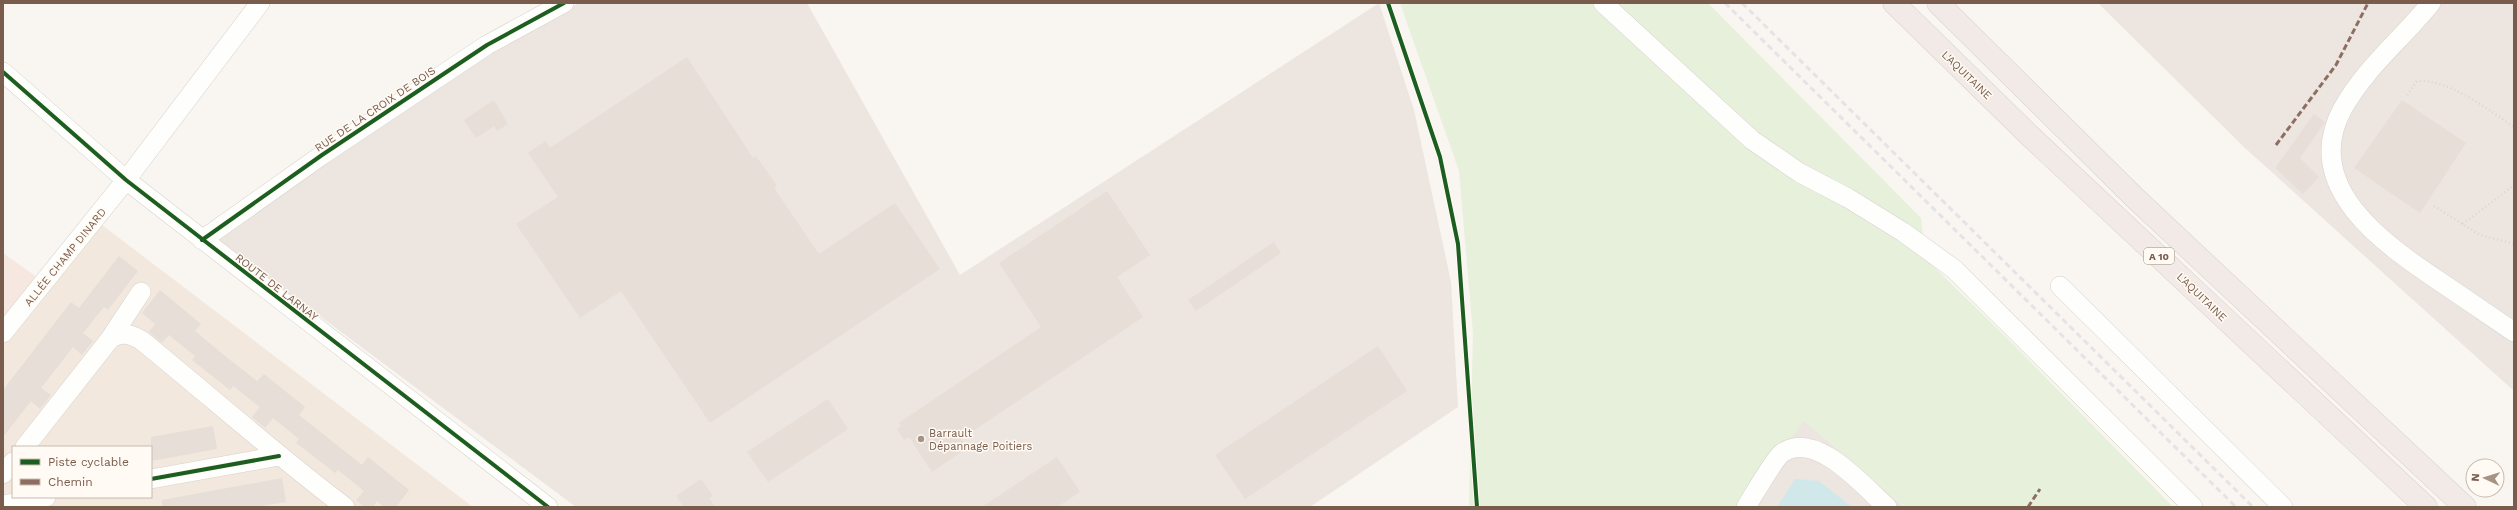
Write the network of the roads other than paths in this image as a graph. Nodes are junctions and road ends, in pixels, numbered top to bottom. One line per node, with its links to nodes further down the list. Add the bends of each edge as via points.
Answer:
1 (260, 3): 8 (street, ALLÉE CHAMP DINARD)
2 (564, 3): 9 (street, RUE DE LA CROIX DE BOIS, via 487,45 322,155)
3 (1602, 3): 26 (street, via 1752,140 1800,173 1848,198 1903,232 1954,269)
4 (1894, 3): 28 (highway, L'AQUITAINE / A 10, via 2029,135)
5 (1938, 3): 29 (highway, A 10, via 2135,198)
6 (2431, 3): 12 (street, via 2365,76 2341,111 2332,134 2330,153 2333,173 2340,189 2377,236)
7 (3, 72): 8 (street, ROUTE DE LARNAY)
8 (126, 180): 9 (street, ROUTE DE LARNAY); 13 (street, ALLÉE CHAMP DINARD)
9 (202, 240): 23 (street, ROUTE DE LARNAY)
10 (2060, 286): 27 (street)
11 (141, 292): 14 (street)
12 (2514, 332)
13 (3, 333)
14 (110, 339): 15 (street); 16 (street, via 118,334 130,334 141,340 253,431)
15 (26, 446)
16 (279, 456): 19 (street); 22 (street)
17 (12, 463): 18 (street)
18 (3, 474)
19 (152, 479)
20 (40, 498): 21 (street)
21 (3, 504)
22 (345, 507)
23 (548, 507)
24 (1746, 507): 25 (street, via 1782,453 1809,447 1831,457)
25 (1887, 507)
26 (2193, 507)
27 (2283, 507)
28 (2426, 507)
29 (2465, 507)

